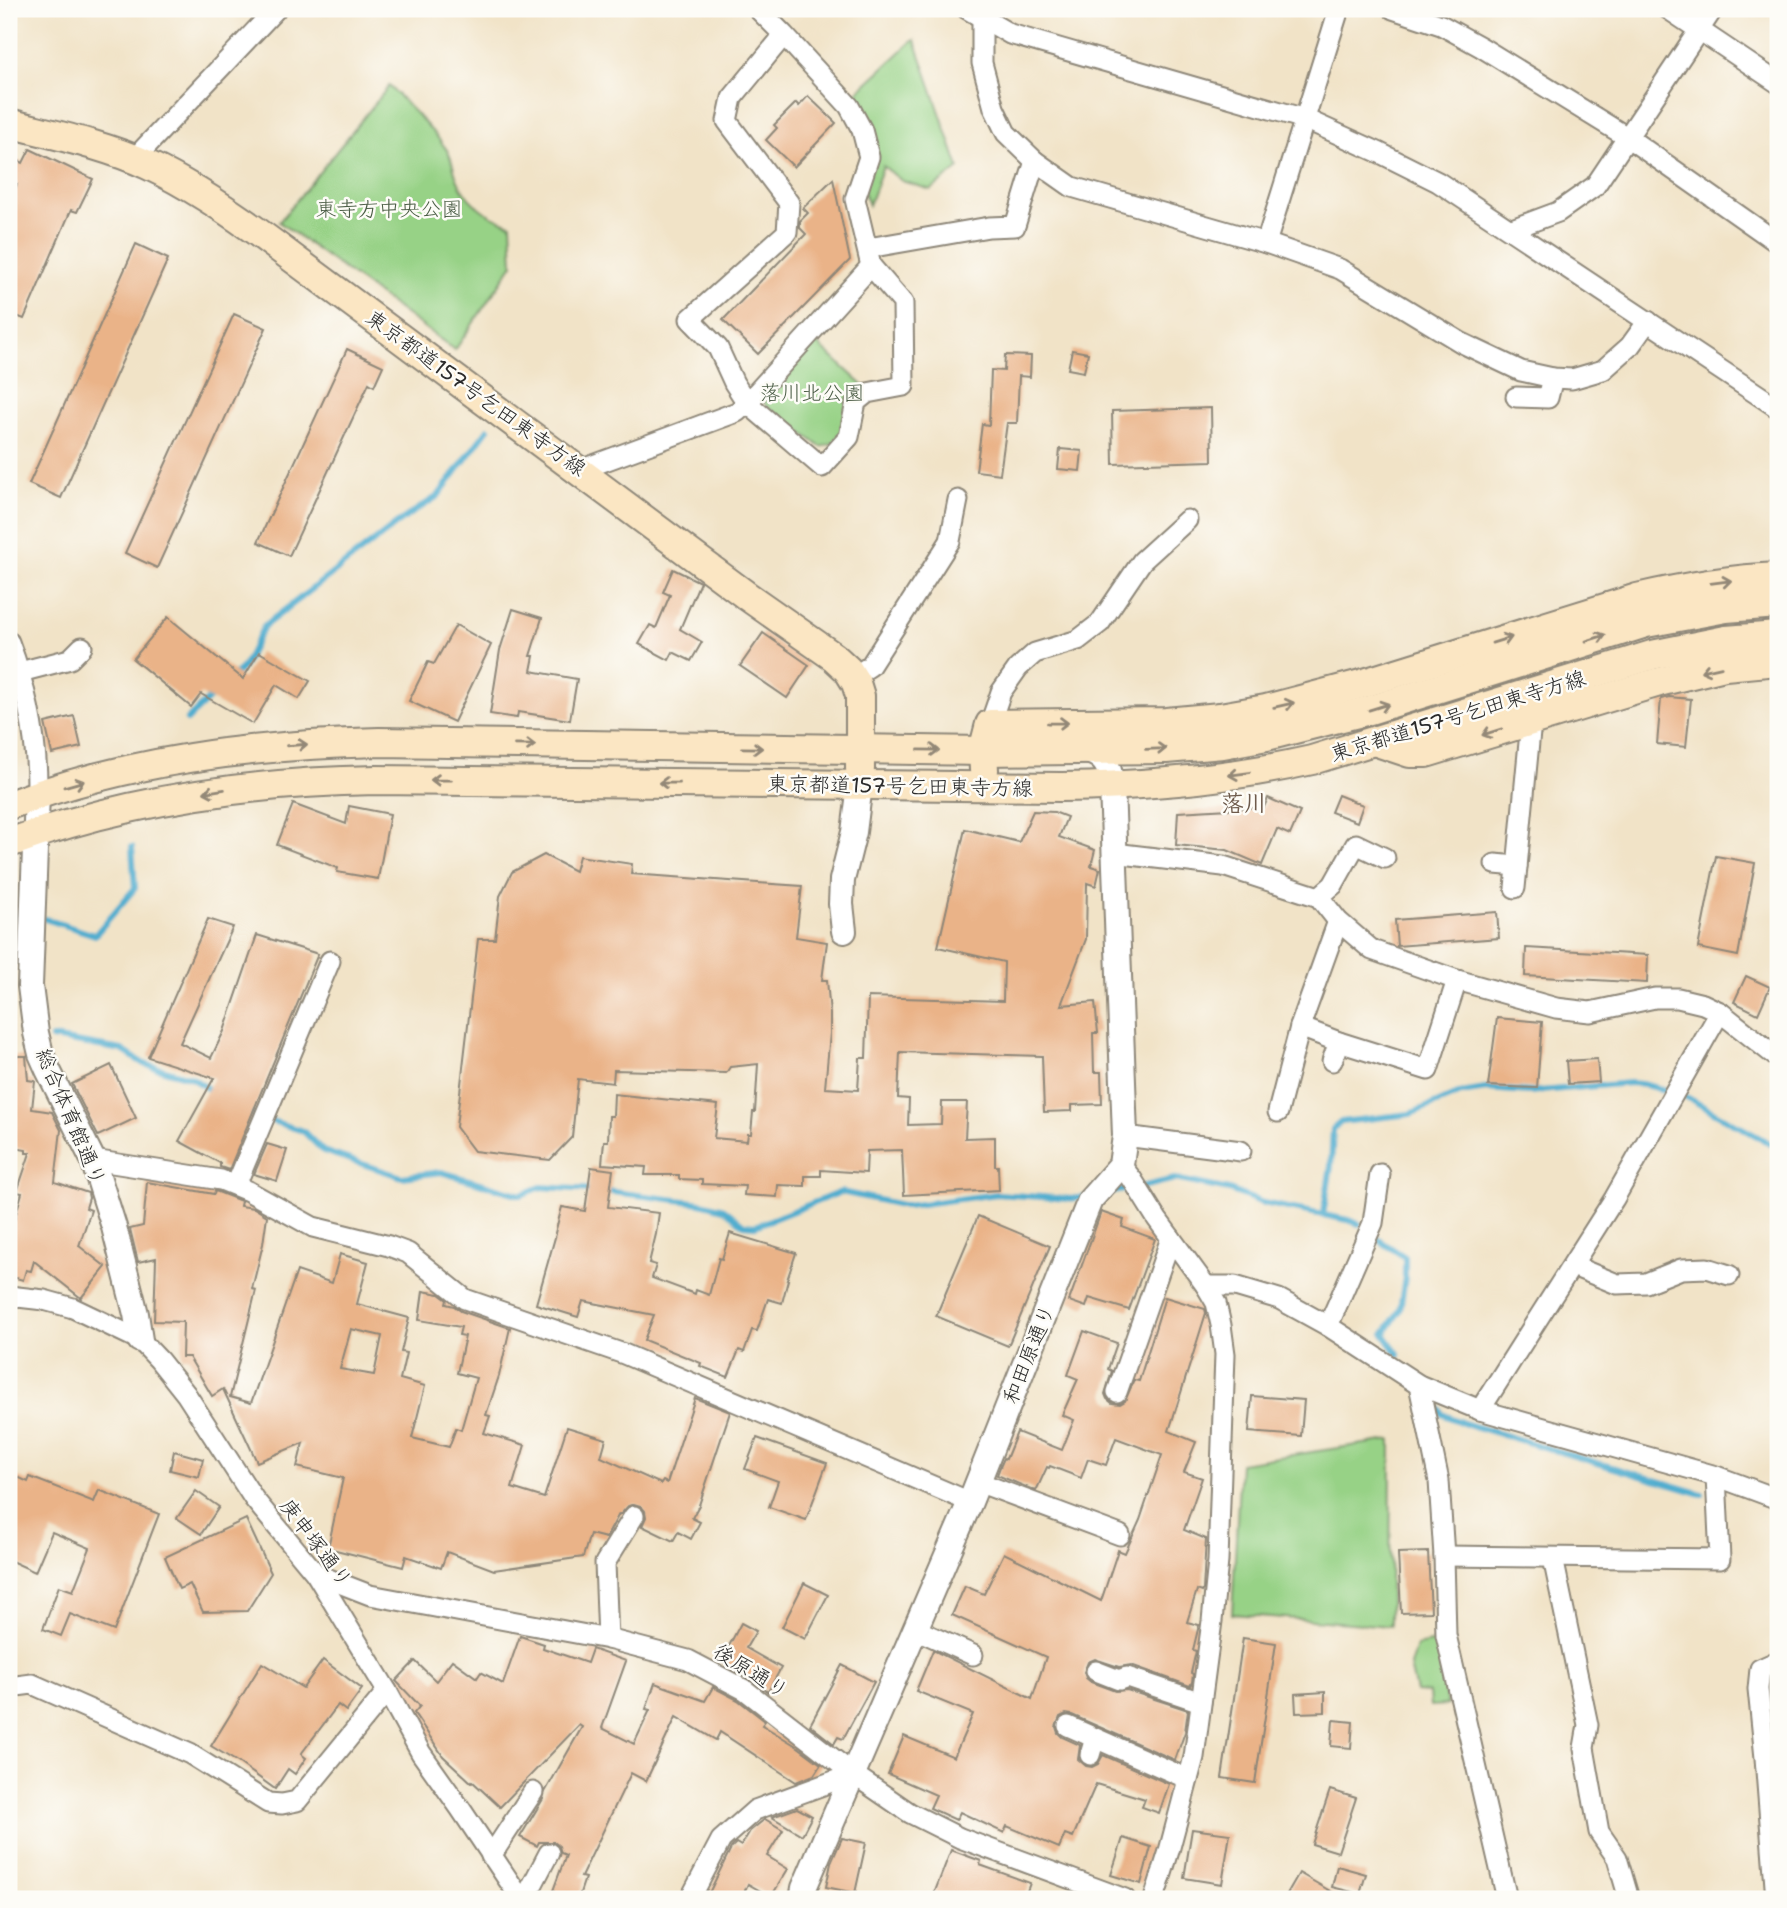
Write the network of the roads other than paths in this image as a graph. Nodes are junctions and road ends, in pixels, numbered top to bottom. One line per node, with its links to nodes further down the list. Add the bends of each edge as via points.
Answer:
1 (276, 9): 14 (street)
2 (758, 9): 9 (street)
3 (1339, 9): 11 (street)
4 (1393, 9): 13 (street, via 1441,25)
5 (1668, 9): 8 (street)
6 (1713, 9): 8 (street)
7 (978, 12): 11 (street, via 1010,34); 15 (street, via 982,63 994,108 1006,133)
8 (1699, 29): 10 (street); 13 (street)
9 (784, 35): 19 (street, via 849,106 862,130 869,157 855,199); 23 (street, via 732,98 727,121 789,203 787,232 690,319 718,348)
10 (1778, 83)
11 (1305, 120): 16 (street, via 1438,182); 17 (street)
12 (9, 123): 14 (main road, 東京都道157号乞田東寺方線)
13 (1627, 137): 16 (street, via 1595,186 1558,212); 18 (street)
14 (134, 159): 25 (main road, 東京都道157号乞田東寺方線, via 233,214)
15 (1035, 160): 17 (street, via 1072,187); 19 (street, via 1014,226 989,227)
16 (1512, 229): 20 (street)
17 (1266, 243): 21 (street, via 1340,269 1462,344 1521,371)
18 (1778, 243)
19 (870, 257): 23 (street); 23 (street, via 903,303 904,386 867,393 856,402 849,437 822,467)
20 (1648, 321): 21 (street, via 1630,346 1603,370 1572,379); 24 (street)
21 (1553, 378): 22 (street, via 1548,398)
22 (1516, 397)
23 (747, 403): 25 (street, via 737,411)
24 (1778, 408)
25 (580, 470): 35 (main road, 東京都道157号乞田東寺方線, via 834,657)
26 (958, 500): 35 (street, via 950,541 870,666)
27 (1187, 520): 37 (street, via 1142,561 1100,623 1078,640 1035,653 1018,668 1001,692)
28 (1778, 577): 37 (main road, one-way to 28, via 1166,722 1266,709 1637,598 1726,581)
29 (1778, 604): 40 (main road, 東京都道157号乞田東寺方線, one-way to 29, via 1166,749 1268,737 1370,710 1646,623)
30 (1778, 636): 38 (main road, 東京都道157号乞田東寺方線, via 1726,640 1653,655)
31 (9, 642): 34 (street, 総合体育館通り)
32 (82, 647): 34 (street, via 70,659)
33 (1778, 661): 36 (main road, one-way to 36, via 1699,672)
34 (20, 672): 45 (street, 総合体育館通り, via 37,767)
35 (853, 677): 39 (main road, 東京都道157号乞田東寺方線, via 860,696)
36 (1528, 720): 38 (main road, one-way to 38, via 1426,753 1410,753); 52 (street)
37 (990, 724): 41 (main road)
38 (1377, 741): 43 (main road, 東京都道157号乞田東寺方線, one-way to 43, via 1274,769)
39 (861, 750): 41 (main road, 東京都道157号乞田東寺方線, one-way to 41); 42 (main road); 45 (main road, 東京都道157号乞田東寺方線, one-way to 39, via 171,760 319,743)
40 (1082, 750): 41 (main road, 東京都道157号乞田東寺方線); 43 (street, via 1103,760)
41 (983, 751): 44 (main road, via 984,770 996,781)
42 (860, 786): 44 (main road, 東京都道157号乞田東寺方線); 47 (main road, 東京都道157号乞田東寺方線, one-way to 47, via 316,781 183,796); 56 (street, via 842,880)
43 (1112, 786): 44 (main road, 東京都道157号乞田東寺方線); 49 (street)
44 (1014, 787)
45 (37, 794): 46 (main road, 東京都道157号乞田東寺方線); 47 (street, 総合体育館通り)
46 (9, 804)
47 (36, 834): 48 (main road, 東京都道157号乞田東寺方線); 67 (street, 総合体育館通り, via 30,986 36,1033 48,1070)
48 (9, 843)
49 (1114, 853): 54 (street, via 1223,866); 65 (street)
50 (1385, 858): 54 (street, via 1356,844 1332,885)
51 (1495, 864): 52 (street)
52 (1517, 866): 53 (street)
53 (1516, 888)
54 (1319, 897): 55 (street)
55 (1338, 921): 58 (street, via 1371,950); 60 (street)
56 (844, 931)
57 (330, 961): 70 (street)
58 (1457, 980): 59 (street, via 1556,1008 1590,1012 1655,998 1678,998); 61 (street, via 1428,1070)
59 (1720, 1012): 62 (street); 72 (street)
60 (1300, 1027): 61 (street); 64 (street)
61 (1339, 1042): 63 (street)
62 (1778, 1058)
63 (1332, 1061)
64 (1278, 1112)
65 (1125, 1136): 66 (street); 69 (street)
66 (1241, 1151)
67 (93, 1160): 70 (street); 77 (street, 総合体育館通り)
68 (1380, 1174): 76 (street, via 1373,1223)
69 (1120, 1175): 71 (street); 82 (street, 和田原通り, via 1090,1200)
70 (236, 1185): 82 (street, via 313,1227 408,1254 465,1300 624,1354)
71 (1171, 1238): 74 (street); 79 (street)
72 (1573, 1266): 73 (street, via 1617,1284 1646,1283 1681,1269 1707,1268); 80 (street)
73 (1729, 1275)
74 (1206, 1286): 76 (street, via 1235,1286 1279,1299); 96 (street, via 1216,1303 1225,1354 1218,1560)
75 (9, 1296): 77 (street, 庚申塚通り, via 73,1308)
76 (1328, 1326): 78 (street)
77 (140, 1340): 88 (street, 庚申塚通り, via 186,1394 254,1499)
78 (1419, 1385): 80 (street); 86 (street, via 1439,1481)
79 (1117, 1392)
80 (1480, 1410): 81 (street)
81 (1716, 1476): 83 (street); 87 (street, via 1720,1559)
82 (974, 1492): 85 (street); 89 (street, 和田原通り)
83 (1778, 1499)
84 (634, 1516): 90 (street, via 605,1563)
85 (1120, 1535)
86 (1444, 1556): 87 (street); 108 (street, via 1446,1635)
87 (1553, 1558): 109 (street, via 1588,1724 1584,1748 1599,1832 1617,1858)
88 (316, 1574): 90 (street, 後原通り, via 370,1595); 95 (street, 庚申塚通り)
89 (915, 1629): 91 (street); 98 (street, 和田原通り)
90 (608, 1639): 98 (street, 後原通り, via 712,1671 745,1690)
91 (973, 1655)
92 (1778, 1661): 110 (street, via 1760,1669 1758,1689)
93 (1096, 1671): 96 (street, via 1119,1680 1127,1676)
94 (9, 1687): 95 (street, via 32,1684 190,1754 268,1802 282,1804 297,1801)
95 (387, 1691): 102 (street, 庚申塚通り, via 421,1753)
96 (1201, 1702): 99 (street)
97 (1068, 1726): 99 (street, via 1092,1747)
98 (853, 1774): 104 (street, via 755,1810 721,1840); 105 (street, 和田原通り); 106 (street, 後原通り, via 935,1827)
99 (1188, 1779): 107 (street)
100 (533, 1792): 102 (street)
101 (549, 1853): 103 (street)
102 (491, 1856): 103 (street, 庚申塚通り)
103 (523, 1899)
104 (690, 1899)
105 (802, 1899)
106 (1125, 1899)
107 (1154, 1899)
108 (1507, 1899)
109 (1629, 1899)
110 (1776, 1899)

